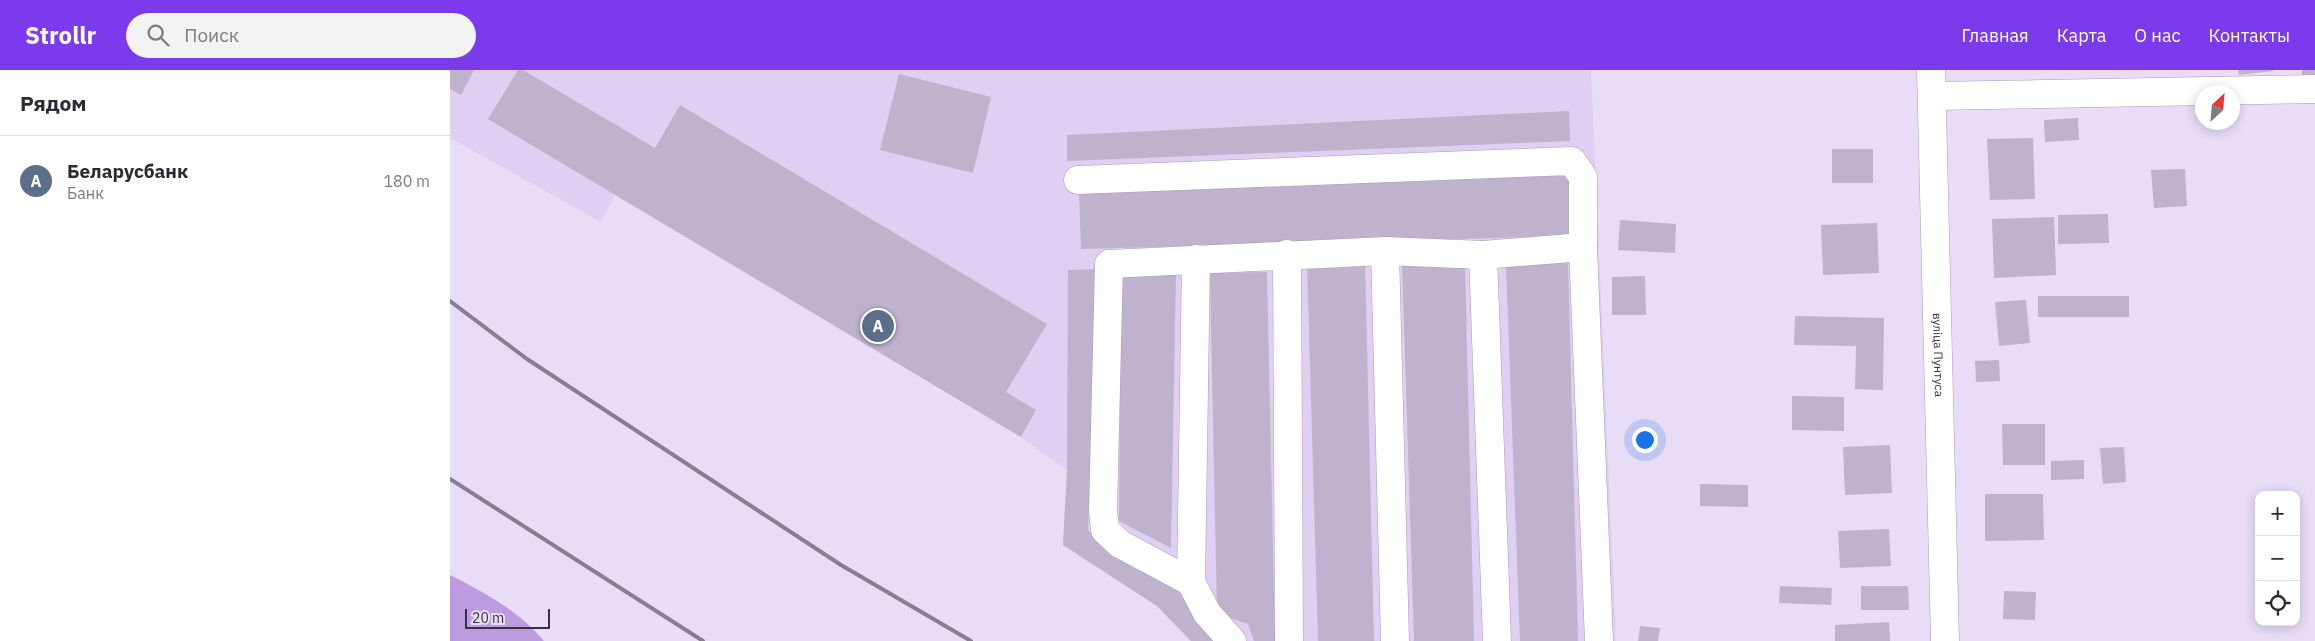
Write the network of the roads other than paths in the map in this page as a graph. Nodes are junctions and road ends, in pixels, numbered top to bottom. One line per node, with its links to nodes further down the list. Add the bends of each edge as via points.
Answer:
1 (1931, 83): 2 (street); 15 (street, вуліца Пунтуса)
2 (2315, 89)
3 (1078, 180): 4 (street, via 1572,161 1583,177)
4 (1583, 247): 7 (street); 14 (street)
5 (1385, 251): 6 (street); 7 (street); 12 (street)
6 (1287, 254): 8 (street); 11 (street)
7 (1483, 255): 13 (street)
8 (1196, 259): 9 (street); 9 (street, via 1109,264 1104,511 1105,530 1120,544)
9 (1192, 582): 10 (street, via 1207,613)
10 (1232, 641)
11 (1289, 641)
12 (1395, 641)
13 (1497, 641)
14 (1599, 641)
15 (1945, 641)

